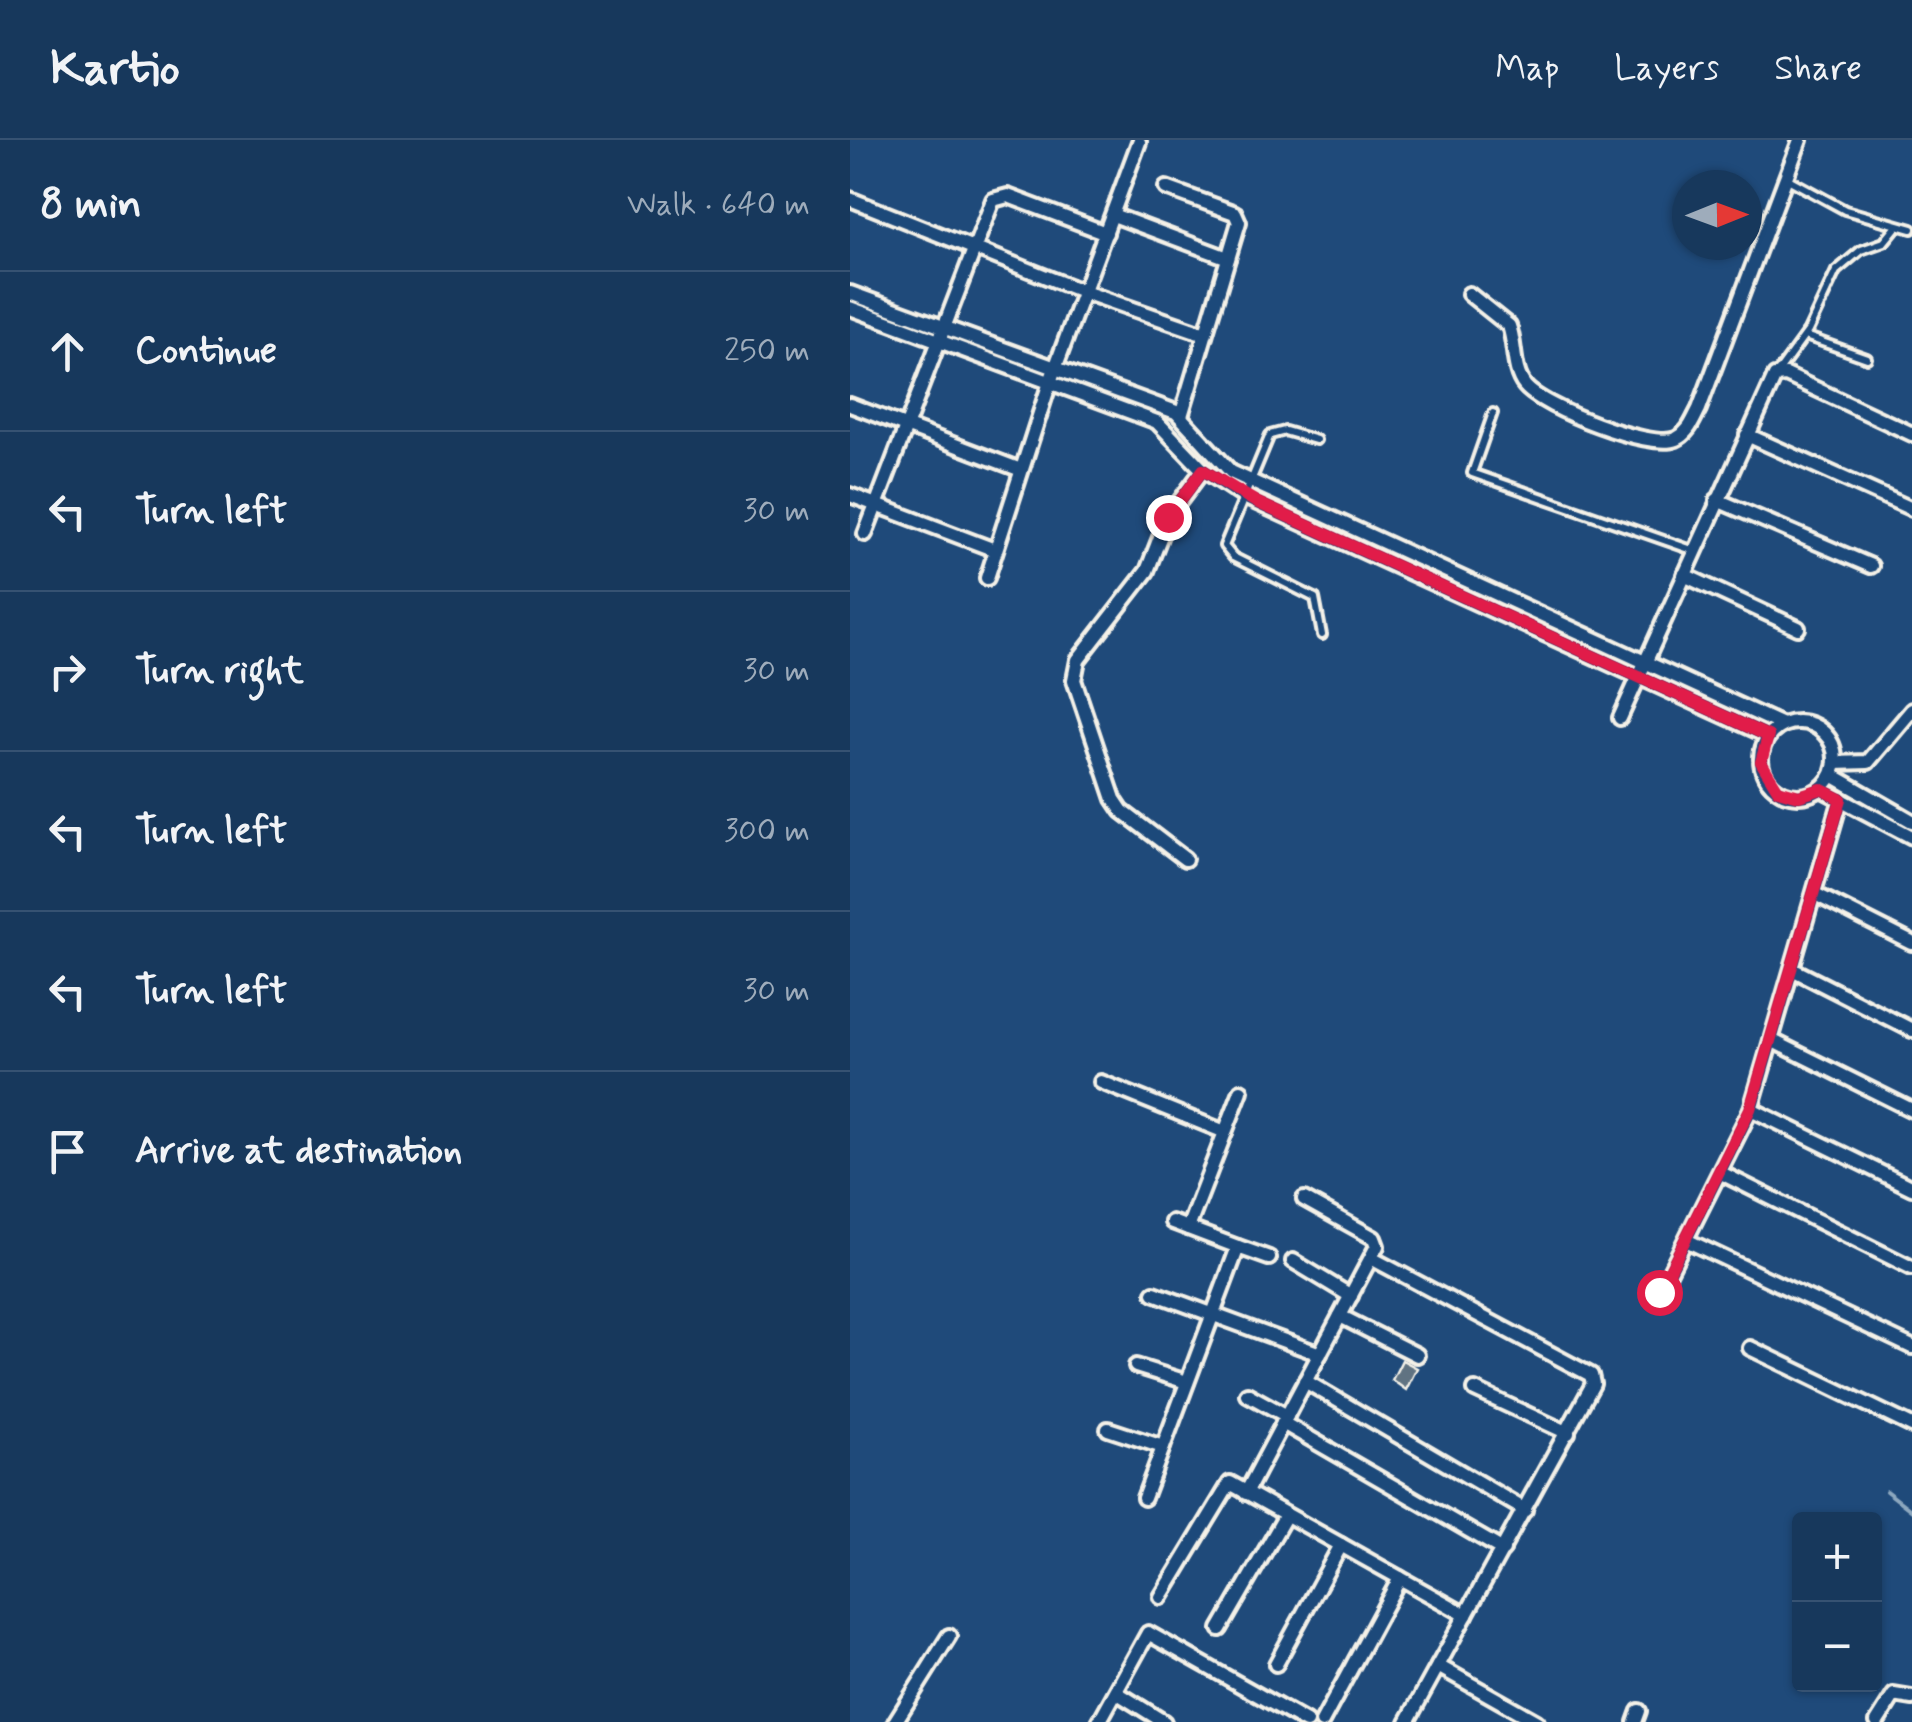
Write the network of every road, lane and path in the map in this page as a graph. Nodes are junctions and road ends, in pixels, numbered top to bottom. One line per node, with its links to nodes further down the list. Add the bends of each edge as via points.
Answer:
1 (1800, 140): 3 (street)
2 (1139, 142): 6 (street)
3 (1788, 180): 7 (lane, via 1845,210); 14 (street, via 1699,408 1685,434 1670,441 1638,438 1536,397 1518,376 1509,326)
4 (1166, 188): 11 (street, via 1235,213 1239,222)
5 (850, 199): 10 (street)
6 (1113, 215): 9 (street); 11 (street)
7 (1897, 226): 8 (lane); 18 (lane, via 1884,242 1860,250 1836,270)
8 (1912, 230)
9 (1106, 233): 10 (street, via 1004,196 993,200); 13 (street)
10 (972, 248): 13 (street); 16 (street)
11 (1228, 258): 17 (street)
12 (850, 292): 16 (street)
13 (1084, 292): 17 (street); 20 (street)
14 (1469, 294)
15 (850, 308): 16 (street)
16 (939, 334): 20 (street); 25 (street)
17 (1205, 334): 24 (street)
18 (1805, 336): 19 (lane); 21 (lane)
19 (1867, 358)
20 (1052, 376): 24 (street); 29 (street); 30 (street, via 1157,422)
21 (1775, 376): 26 (street); 27 (street, via 1786,375)
22 (850, 405): 25 (street)
23 (1494, 413): 39 (lane, via 1472,474)
24 (1181, 416): 31 (street, via 1221,464)
25 (906, 426): 29 (street); 35 (street)
26 (1747, 434): 34 (street); 36 (street)
27 (1912, 434)
28 (1316, 440): 31 (lane, via 1285,431 1270,435)
29 (1021, 470): 38 (street)
30 (1203, 470): 33 (street); 56 (street, via 1168,517 1148,571 1078,660 1074,680 1114,799)
31 (1251, 481): 33 (lane); 45 (street)
32 (850, 494): 35 (street)
33 (1244, 497): 44 (lane, via 1224,539 1226,553 1315,598); 46 (street)
34 (1717, 500): 39 (street); 40 (street)
35 (876, 504): 37 (street); 38 (street)
36 (1912, 509)
37 (865, 534)
38 (996, 550): 42 (street)
39 (1695, 551): 41 (street)
40 (1870, 566)
41 (1684, 574): 43 (street); 45 (street)
42 (986, 578)
43 (1798, 628)
44 (1322, 634)
45 (1647, 659): 46 (street); 49 (street)
46 (1638, 677): 48 (street); 50 (street)
47 (1911, 713): 51 (street, via 1868,762)
48 (1620, 718)
49 (1782, 725): 50 (street); 51 (street, via 1818,726 1833,745)
50 (1768, 736): 52 (street, via 1761,762 1769,783 1788,795)
51 (1834, 769): 52 (street); 54 (street)
52 (1821, 789): 53 (street)
53 (1841, 799): 55 (street); 57 (street)
54 (1912, 821)
55 (1912, 837)
56 (1185, 859)
57 (1816, 894): 58 (street); 59 (street)
58 (1912, 943)
59 (1794, 970): 60 (street); 61 (street)
60 (1912, 1030)
61 (1774, 1042): 64 (street); 65 (street)
62 (1102, 1082): 66 (street)
63 (1241, 1091): 66 (street)
64 (1750, 1109): 67 (street); 68 (street)
65 (1912, 1110)
66 (1225, 1132): 71 (street)
67 (1721, 1173): 72 (street); 77 (street)
68 (1912, 1188)
69 (1304, 1199): 75 (street, via 1374,1238)
70 (1172, 1222): 71 (street)
71 (1188, 1228): 73 (street)
72 (1688, 1241): 78 (street); 82 (street)
73 (1238, 1247): 74 (street); 88 (street)
74 (1268, 1258)
75 (1373, 1259): 80 (street); 94 (street, via 1590,1375 1591,1391)
76 (1292, 1260): 80 (street)
77 (1912, 1268)
78 (1659, 1292)
79 (1154, 1293): 84 (street)
80 (1351, 1296): 81 (street)
81 (1340, 1316): 84 (street); 85 (street)
82 (1912, 1347)
83 (1750, 1348): 92 (street)
84 (1320, 1354): 87 (street)
85 (1417, 1355)
86 (1136, 1366): 88 (street)
87 (1306, 1381): 91 (street); 98 (street)
88 (1187, 1382): 95 (street)
89 (1475, 1390): 94 (street)
90 (1247, 1394): 91 (street)
91 (1285, 1419): 96 (street); 101 (street)
92 (1912, 1426)
93 (1108, 1428): 95 (street)
94 (1568, 1434): 98 (street)
95 (1162, 1447): 97 (street)
96 (1246, 1493): 99 (street); 103 (street, via 1230,1484)
97 (1144, 1498)
98 (1525, 1510): 101 (street)
99 (1286, 1515): 100 (street); 105 (street)
100 (1341, 1545): 102 (street); 107 (street)
101 (1502, 1550): 104 (street)
102 (1400, 1578): 104 (street); 115 (street)
103 (1161, 1597)
104 (1466, 1615): 108 (street)
105 (1220, 1629)
106 (949, 1636): 111 (street)
107 (1276, 1664)
108 (1438, 1666): 116 (street); 117 (street)
109 (1116, 1692): 112 (street); 113 (street); 114 (street, via 1148,1633)
110 (1912, 1698): 118 (street, via 1894,1696)
111 (896, 1722)
112 (1099, 1722)
113 (1164, 1722)
114 (1306, 1722)
115 (1322, 1722)
116 (1407, 1722)
117 (1538, 1722)
118 (1877, 1722)

